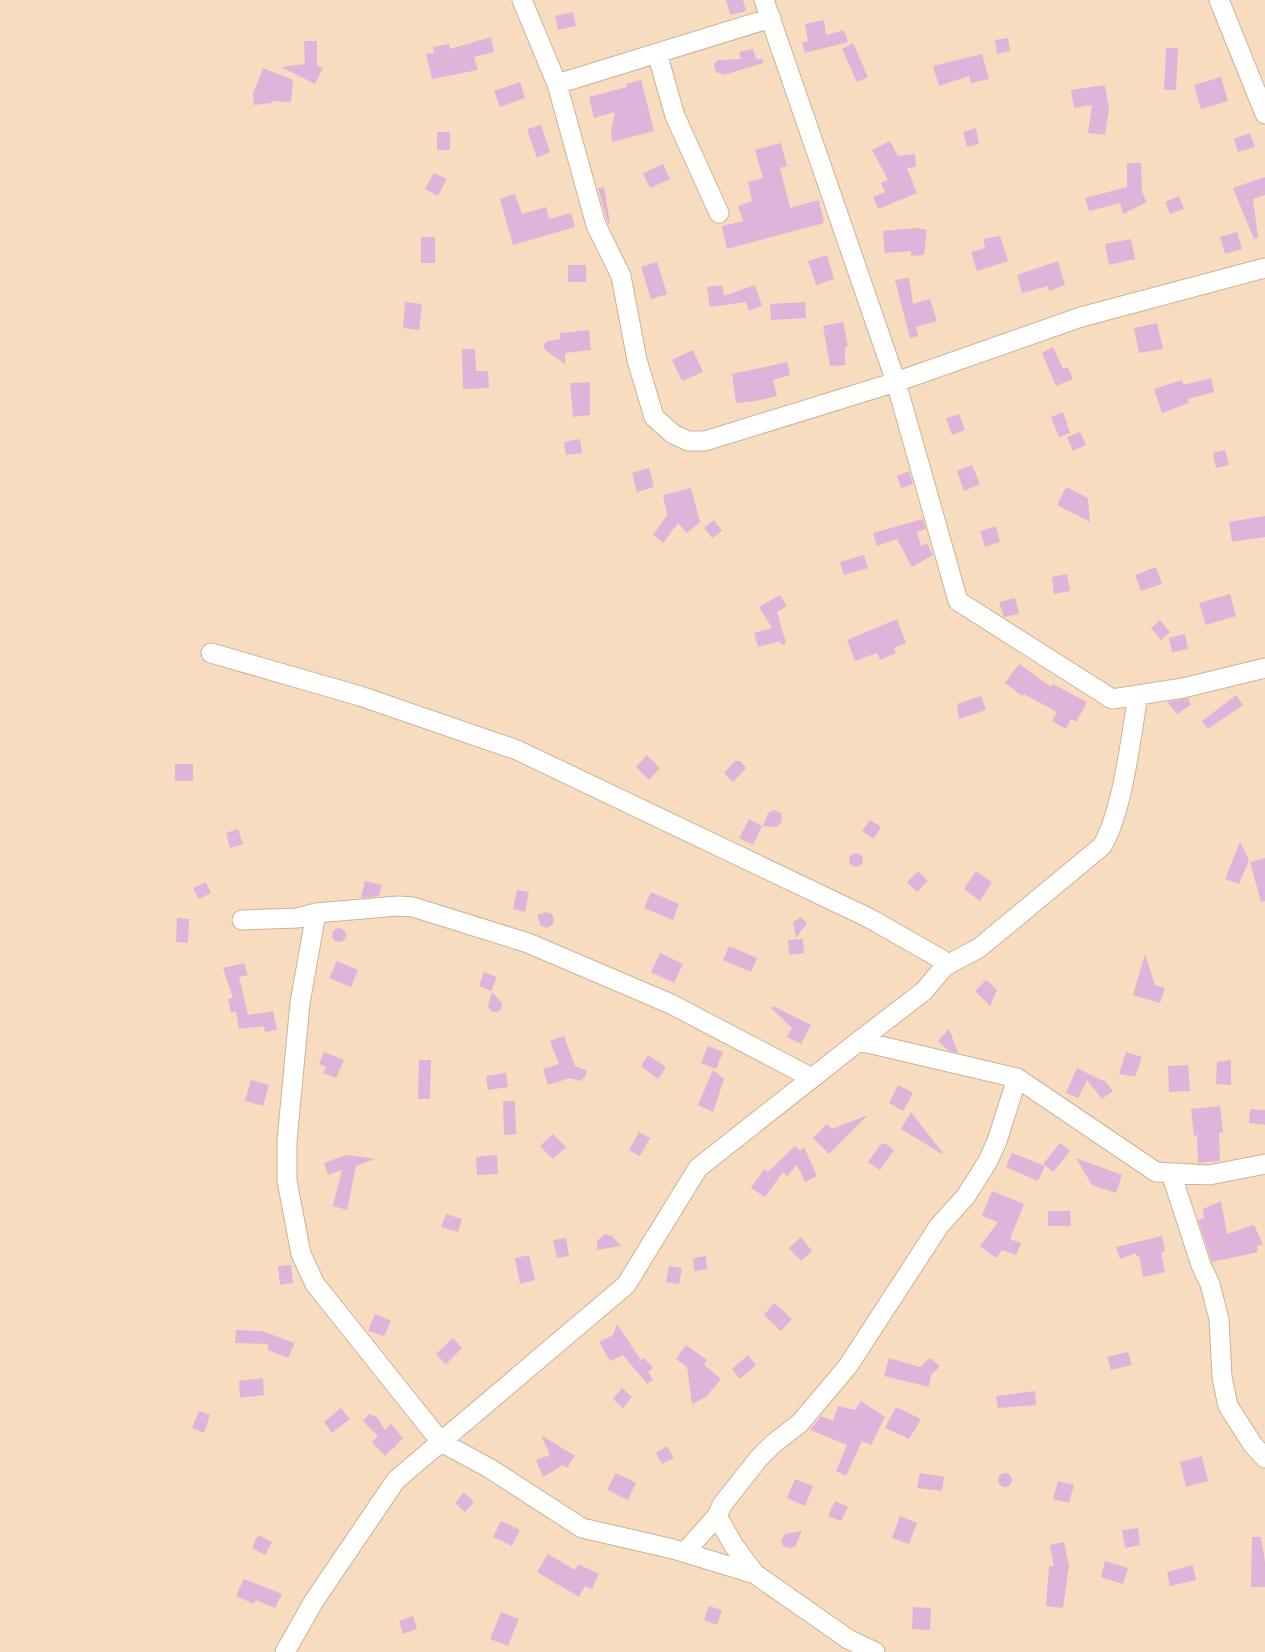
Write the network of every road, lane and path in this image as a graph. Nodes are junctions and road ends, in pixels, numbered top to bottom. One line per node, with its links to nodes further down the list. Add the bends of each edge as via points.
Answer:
1 (522, 0): 5 (street)
2 (1219, 0): 6 (street)
3 (768, 9): 4 (street); 9 (street)
4 (657, 53): 5 (street); 7 (street, via 675,116)
5 (556, 84): 9 (street, via 596,225 621,276 637,360 651,407 665,428 688,441 704,441)
6 (1265, 114)
7 (718, 213)
8 (1265, 268): 9 (street, via 1080,317)
9 (896, 382): 12 (street, via 958,601 1112,699)
10 (211, 653): 15 (street, via 360,696 516,750 869,918 941,959)
11 (1265, 668): 12 (street, via 1183,688)
12 (1138, 695): 15 (street, via 1115,815 1102,846 979,948)
13 (316, 913): 14 (street, via 297,918); 17 (street, via 413,907 528,943 671,1004); 21 (street, via 300,1003 288,1141 287,1181 302,1254 315,1284)
14 (242, 920)
15 (945, 966): 16 (street, via 924,991)
16 (859, 1041): 17 (street); 18 (street)
17 (812, 1078): 21 (street, via 698,1168 626,1285)
18 (1017, 1078): 20 (street, via 1156,1172); 23 (street, via 988,1162 966,1196 939,1226 848,1366 800,1422 759,1458)
19 (1265, 1164): 20 (street, via 1209,1175)
20 (1171, 1173): 22 (street, via 1219,1319 1222,1377 1228,1406 1253,1446)
21 (442, 1442): 24 (street, via 582,1528); 26 (street, via 396,1480 314,1601)
22 (1265, 1458)
23 (717, 1516): 24 (street); 25 (street)
24 (685, 1552): 25 (street)
25 (755, 1574): 27 (street, via 848,1639)
26 (285, 1652)
27 (875, 1652)

